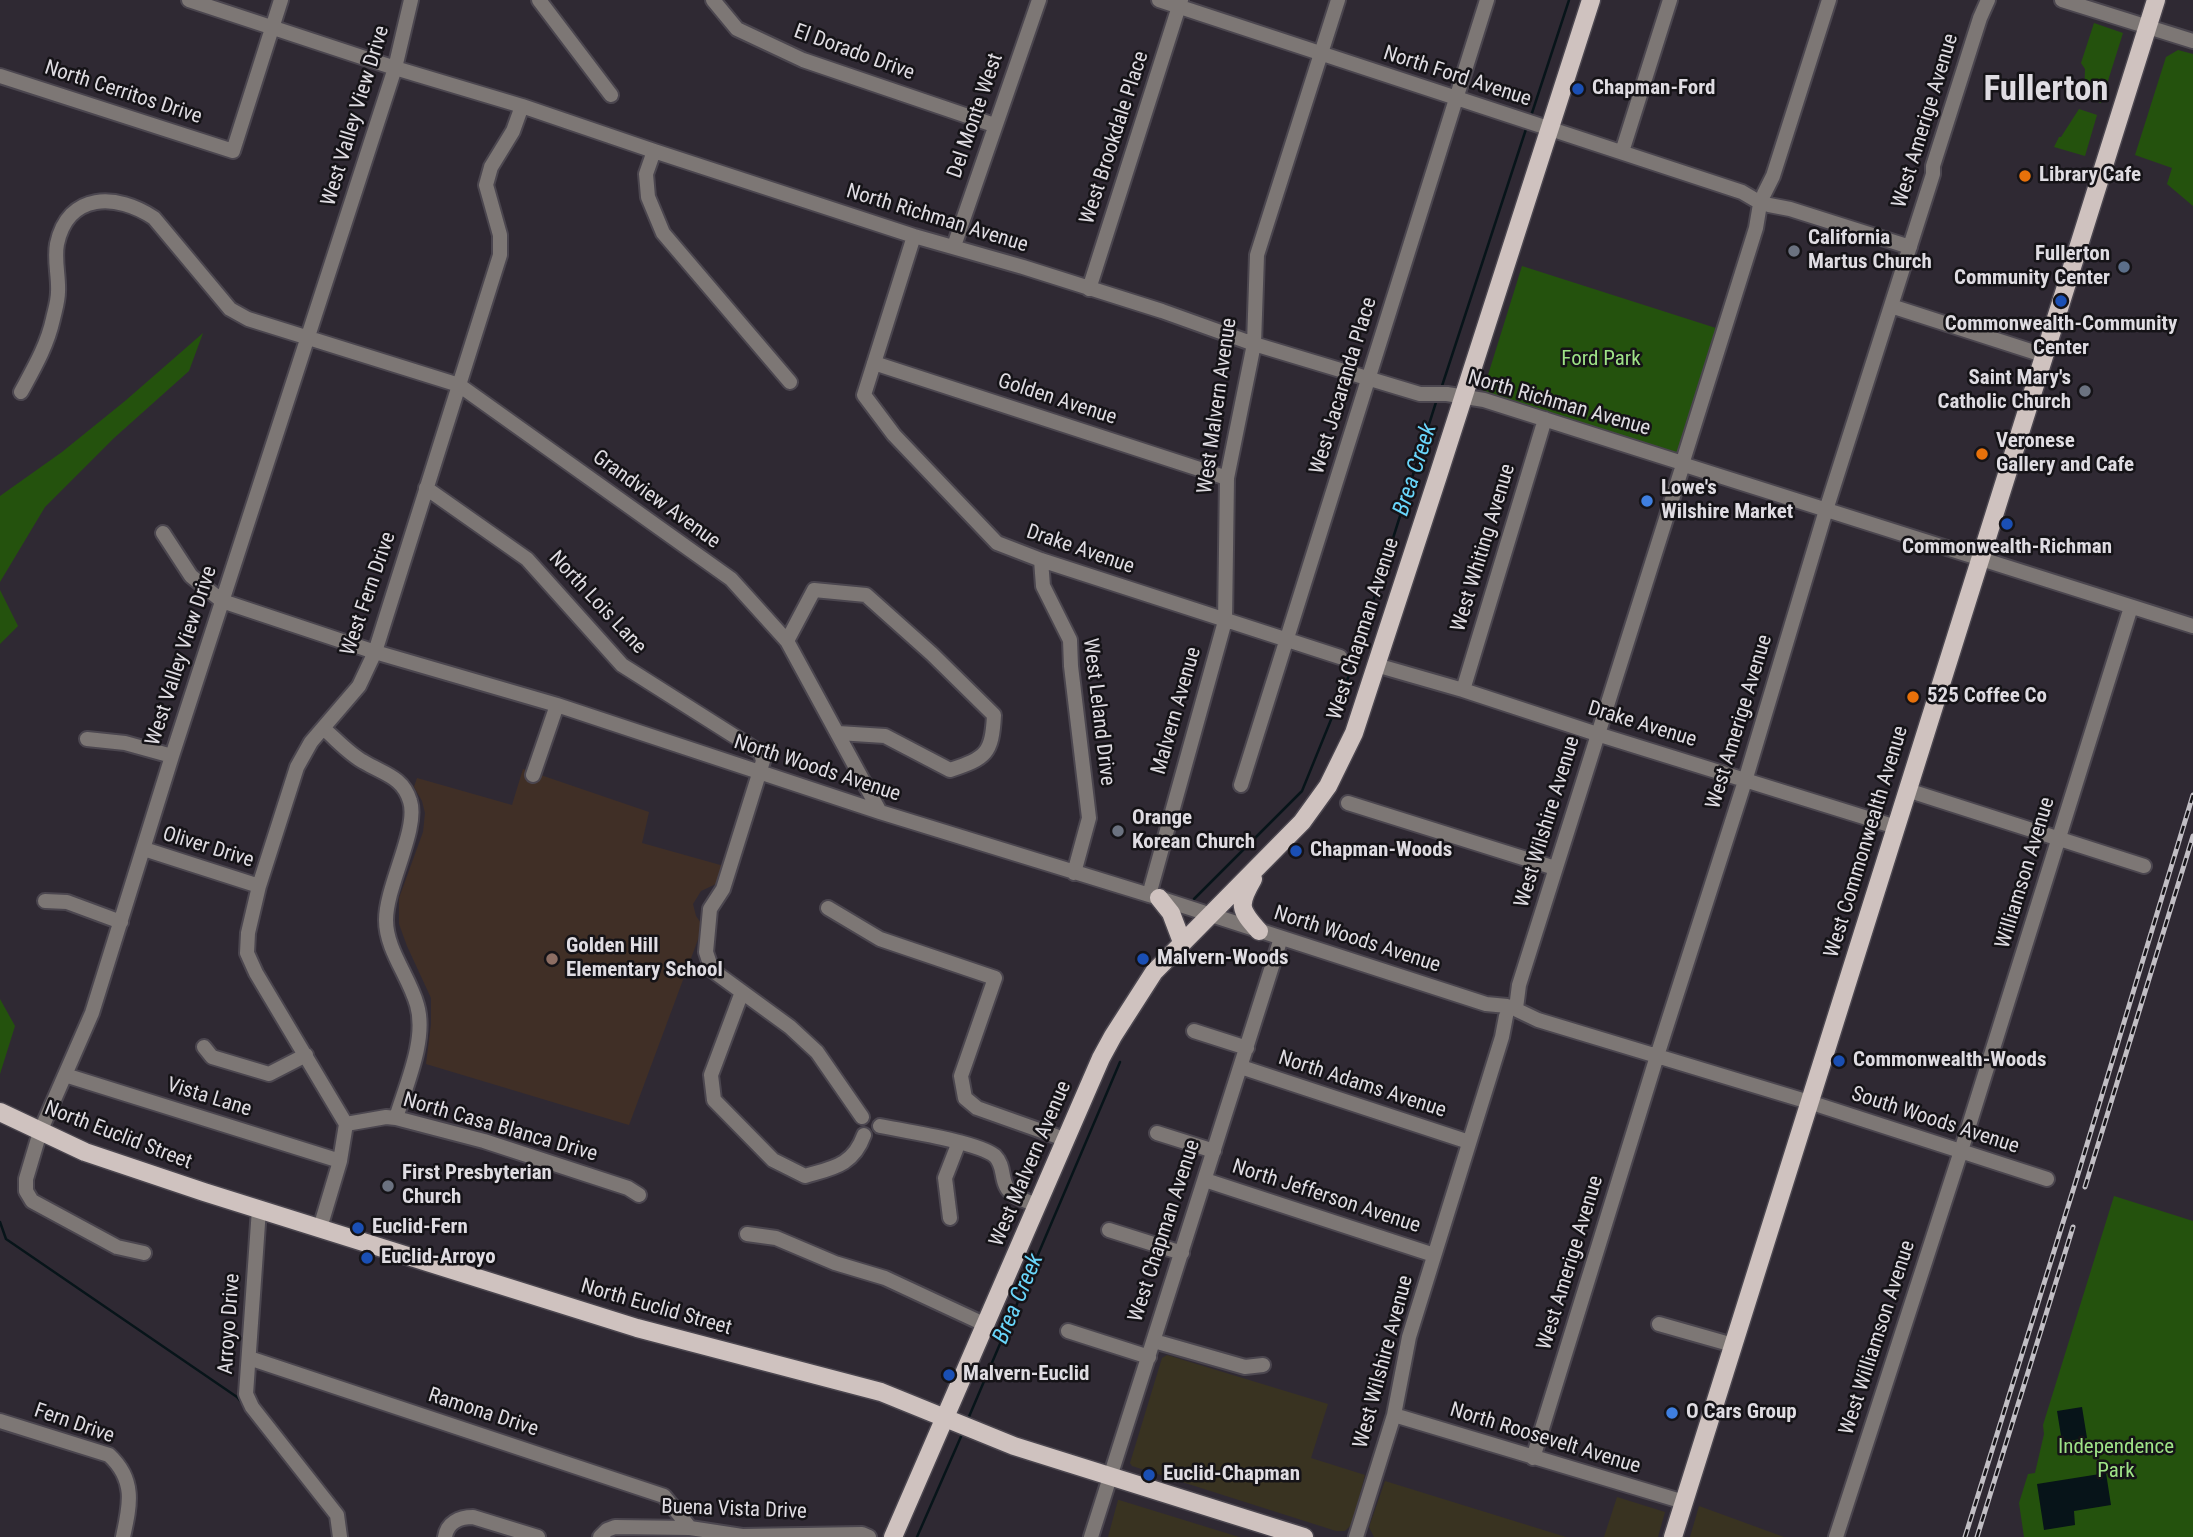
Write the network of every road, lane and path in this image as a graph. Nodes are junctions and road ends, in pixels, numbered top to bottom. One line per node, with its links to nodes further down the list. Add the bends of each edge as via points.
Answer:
1 (189, 0): 18 (street, North Richman Avenue)
2 (281, 0): 18 (street)
3 (411, 0): 21 (street, West Valley View Drive)
4 (539, 0): 23 (street)
5 (713, 0): 26 (street, El Dorado Drive, via 737,29 792,55)
6 (1040, 0): 26 (street, Del Monte West)
7 (1159, 0): 15 (street, North Ford Avenue)
8 (1338, 0): 20 (street, West Malvern Avenue)
9 (1487, 0): 24 (street, West Jacaranda Place)
10 (1591, 0): 27 (main road, West Chapman Avenue)
11 (1670, 0): 29 (street)
12 (1829, 0): 30 (street, West Wilshire Avenue)
13 (2062, 0): 17 (street)
14 (2156, 0): 17 (main road, West Commonwealth Avenue)
15 (1180, 3): 20 (street, North Ford Avenue); 34 (street, West Brookdale Place)
16 (1985, 7): 33 (street, West Amerige Avenue)
17 (2147, 26): 19 (street); 38 (main road, West Commonwealth Avenue)
18 (273, 29): 21 (street, North Richman Avenue); 22 (street, North Cerritos Drive, via 233,151)
19 (2193, 41)
20 (1321, 54): 24 (street, North Ford Avenue); 37 (street, West Malvern Avenue, via 1257,255)
21 (395, 68): 25 (street, North Richman Avenue); 36 (street, West Valley View Drive)
22 (0, 76)
23 (611, 95)
24 (1456, 99): 27 (street, North Ford Avenue); 40 (street, West Jacaranda Place)
25 (522, 106): 28 (street, North Richman Avenue); 42 (street, West Fern Drive, via 486,185 500,235 500,255)
26 (994, 125): 32 (street, Del Monte West)
27 (1542, 127): 29 (street, North Ford Avenue); 44 (main road, West Chapman Avenue)
28 (654, 151): 31 (street, North Richman Avenue); 41 (street, via 646,174 663,233)
29 (1622, 152): 30 (street, North Ford Avenue)
30 (1766, 200): 33 (street, North Ford Avenue); 46 (street, West Wilshire Avenue)
31 (914, 236): 32 (street, North Richman Avenue); 39 (street)
32 (954, 246): 34 (street, North Richman Avenue)
33 (1910, 247): 35 (street, West Amerige Avenue)
34 (1090, 289): 37 (street, North Richman Avenue)
35 (1891, 306): 38 (street); 49 (street, West Amerige Avenue)
36 (307, 338): 42 (street, Grandview Avenue); 43 (street, Grandview Avenue, via 230,309 153,218 122,202 100,200 78,210 64,224 57,245 58,293 53,321 43,353); 53 (street, West Valley View Drive)
37 (1254, 344): 40 (street, North Richman Avenue); 47 (street, West Malvern Avenue)
38 (2043, 355): 51 (main road, West Commonwealth Avenue)
39 (874, 362): 47 (street, Golden Avenue); 52 (street, Drake Avenue, via 863,396 894,435 997,543)
40 (1368, 378): 44 (street, North Richman Avenue, via 1420,394); 58 (street, West Jacaranda Place)
41 (790, 382)
42 (459, 384): 48 (street, West Fern Drive); 57 (street, Grandview Avenue, via 731,579)
43 (21, 392)
44 (1448, 395): 45 (street, North Richman Avenue, via 1484,400); 61 (main road, West Chapman Avenue)
45 (1545, 419): 46 (street, North Richman Avenue); 62 (street, West Whiting Avenue)
46 (1683, 464): 49 (street, North Richman Avenue); 66 (street, West Wilshire Avenue)
47 (1227, 478): 55 (street, West Malvern Avenue)
48 (426, 488): 59 (street, West Fern Drive); 69 (street, North Lois Lane, via 527,559 622,665 761,753)
49 (1826, 510): 51 (street, North Richman Avenue); 71 (street, West Amerige Avenue)
50 (163, 533): 53 (street, North Woods Avenue, via 191,576)
51 (1980, 558): 54 (street, North Richman Avenue); 73 (main road, West Commonwealth Avenue)
52 (1041, 560): 55 (street, Drake Avenue); 82 (street, West Leland Drive, via 1043,586 1070,640 1090,818)
53 (222, 601): 59 (street, North Woods Avenue); 68 (street, West Valley View Drive)
54 (2132, 607): 56 (street, North Richman Avenue); 77 (street, Williamson Avenue)
55 (1226, 621): 58 (street, Drake Avenue); 84 (street, Malvern Avenue)
56 (2193, 626)
57 (787, 641): 65 (street, Grandview Avenue); 65 (street, via 814,590 866,595 994,715 993,742 975,762 950,770 884,736)
58 (1286, 641): 60 (street, Drake Avenue); 72 (street, West Jacaranda Place)
59 (375, 652): 63 (street, North Woods Avenue); 64 (street, West Fern Drive, via 359,686)
60 (1340, 657)
61 (1376, 665): 62 (street, Drake Avenue); 79 (main road, West Chapman Avenue, via 1359,721 1328,786 1302,822)
62 (1463, 690): 66 (street, Drake Avenue)
63 (557, 705): 69 (street, North Woods Avenue); 70 (street)
64 (324, 727): 83 (street, West Fern Drive, via 297,767); 104 (street, via 364,762 400,781 410,800 410,826 386,922 389,940 418,1005 420,1022 418,1046)
65 (838, 733): 75 (street, Grandview Avenue)
66 (1597, 734): 71 (street, Drake Avenue); 81 (street, West Wilshire Avenue)
67 (88, 739): 68 (street)
68 (172, 756): 78 (street, West Valley View Drive)
69 (760, 771): 75 (street, North Woods Avenue); 92 (street, via 723,889 710,909 706,952 712,970)
70 (533, 775)
71 (1745, 781): 76 (street, Drake Avenue); 98 (street, West Amerige Avenue)
72 (1241, 785)
73 (1907, 790): 76 (main road, West Commonwealth Avenue); 77 (street)
74 (1348, 803): 81 (street)
75 (880, 812): 82 (street, North Woods Avenue)
76 (1896, 827): 101 (main road, West Commonwealth Avenue)
77 (2059, 839): 80 (street); 113 (street, Williamson Avenue)
78 (144, 849): 83 (street, Oliver Drive); 88 (street, West Valley View Drive)
79 (1262, 863): 87 (main road, West Chapman Avenue); 89 (main road, via 1242,901 1243,912)
80 (2144, 866)
81 (1555, 868): 93 (street, West Wilshire Avenue)
82 (1074, 873): 84 (street, North Woods Avenue)
83 (259, 886): 97 (street, West Fern Drive, via 247,953)
84 (1154, 897): 87 (street, North Woods Avenue); 91 (main road, via 1171,913)
85 (45, 901): 88 (street, via 67,902)
86 (828, 908): 110 (street, via 880,939 995,978 961,1076 965,1098 977,1108)
87 (1209, 915): 89 (street, North Woods Avenue); 91 (main road, West Chapman Avenue)
88 (121, 922): 100 (street, West Valley View Drive, via 92,1013)
89 (1259, 931): 90 (street, North Woods Avenue)
90 (1281, 938): 93 (street, North Woods Avenue); 96 (street, West Chapman Avenue)
91 (1182, 942): 110 (main road, West Malvern Avenue, via 1154,972 1112,1036)
92 (742, 992): 103 (street, via 817,1052); 109 (street, via 711,1075 715,1100 773,1160 805,1176 844,1164)
93 (1510, 1012): 98 (street, North Woods Avenue); 112 (street, West Wilshire Avenue)
94 (1194, 1031): 96 (street)
95 (205, 1047): 97 (street, via 212,1058 268,1074)
96 (1247, 1048): 99 (street, West Chapman Avenue)
97 (306, 1055): 105 (street, West Fern Drive)
98 (1657, 1056): 101 (street, North Woods Avenue); 139 (street, West Amerige Avenue)
99 (1241, 1067): 112 (street, North Adams Avenue); 114 (street, West Chapman Avenue)
100 (65, 1075): 107 (street, West Valley View Drive); 115 (street, Vista Lane)
101 (1809, 1102): 113 (street, South Woods Avenue); 132 (main road, West Commonwealth Avenue)
102 (0, 1112): 107 (main road, North Euclid Street)
103 (862, 1117)
104 (396, 1118): 105 (street, North Casa Blanca Drive); 118 (street, North Casa Blanca Drive, via 484,1141)
105 (346, 1124): 115 (street)
106 (880, 1126): 111 (street)
107 (40, 1132): 120 (main road, North Euclid Street, via 108,1160); 125 (street, West Valley View Drive, via 26,1179 32,1201 117,1247)
108 (1157, 1133): 114 (street, North Jefferson Avenue)
109 (864, 1136)
110 (1067, 1140): 119 (main road, West Malvern Avenue)
111 (958, 1142): 119 (street, via 993,1154 1012,1194); 121 (street, via 944,1178)
112 (1469, 1142): 127 (street, West Wilshire Avenue)
113 (1961, 1151): 117 (street, South Woods Avenue); 154 (street, West Williamson Avenue)
114 (1214, 1152): 116 (street, West Chapman Avenue)
115 (340, 1160): 122 (street)
116 (1205, 1180): 126 (street, West Chapman Avenue); 127 (street, North Jefferson Avenue)
117 (2048, 1180)
118 (639, 1195)
119 (1037, 1205): 129 (main road, West Malvern Avenue)
120 (259, 1209): 122 (main road, North Euclid Street); 134 (street, Arroyo Drive)
121 (950, 1218)
122 (320, 1228): 137 (main road, North Euclid Street, via 637,1328 881,1392)
123 (1109, 1230): 126 (street)
124 (747, 1234): 129 (street, via 776,1238 885,1278)
125 (144, 1253)
126 (1182, 1253): 131 (street, West Chapman Avenue)
127 (1434, 1255): 136 (street, West Wilshire Avenue, via 1409,1337)
128 (1658, 1324): 132 (street)
129 (986, 1325): 137 (main road, West Malvern Avenue)
130 (1068, 1331): 133 (street)
131 (1154, 1341): 133 (street, West Chapman Avenue); 135 (street, via 1245,1367)
132 (1733, 1345): 141 (main road, West Commonwealth Avenue)
133 (1149, 1357): 140 (street, West Chapman Avenue)
134 (249, 1358): 142 (street, Ramona Drive, via 664,1496); 144 (street, Arroyo Drive, via 246,1394 251,1407 337,1515)
135 (1264, 1365)
136 (1394, 1416): 139 (street, North Roosevelt Avenue); 152 (street, West Wilshire Avenue)
137 (950, 1420): 140 (main road, North Euclid Street); 149 (main road)
138 (0, 1421): 143 (street, Fern Drive, via 109,1455 120,1465 129,1502)
139 (1533, 1458): 141 (street, North Roosevelt Avenue)
140 (1111, 1477): 150 (street, West Chapman Avenue); 151 (main road, North Euclid Street)
141 (1684, 1502): 153 (main road, West Commonwealth Avenue)
142 (690, 1528): 147 (street, Buena Vista Drive, via 615,1527); 148 (street, Buena Vista Drive, via 742,1536)
143 (123, 1537)
144 (340, 1537)
145 (445, 1537): 146 (street, via 454,1521 473,1517)
146 (538, 1537)
147 (600, 1537)
148 (869, 1537)
149 (893, 1537)
150 (1091, 1537)
151 (1304, 1537)
152 (1356, 1537)
153 (1673, 1537)
154 (1836, 1537)

